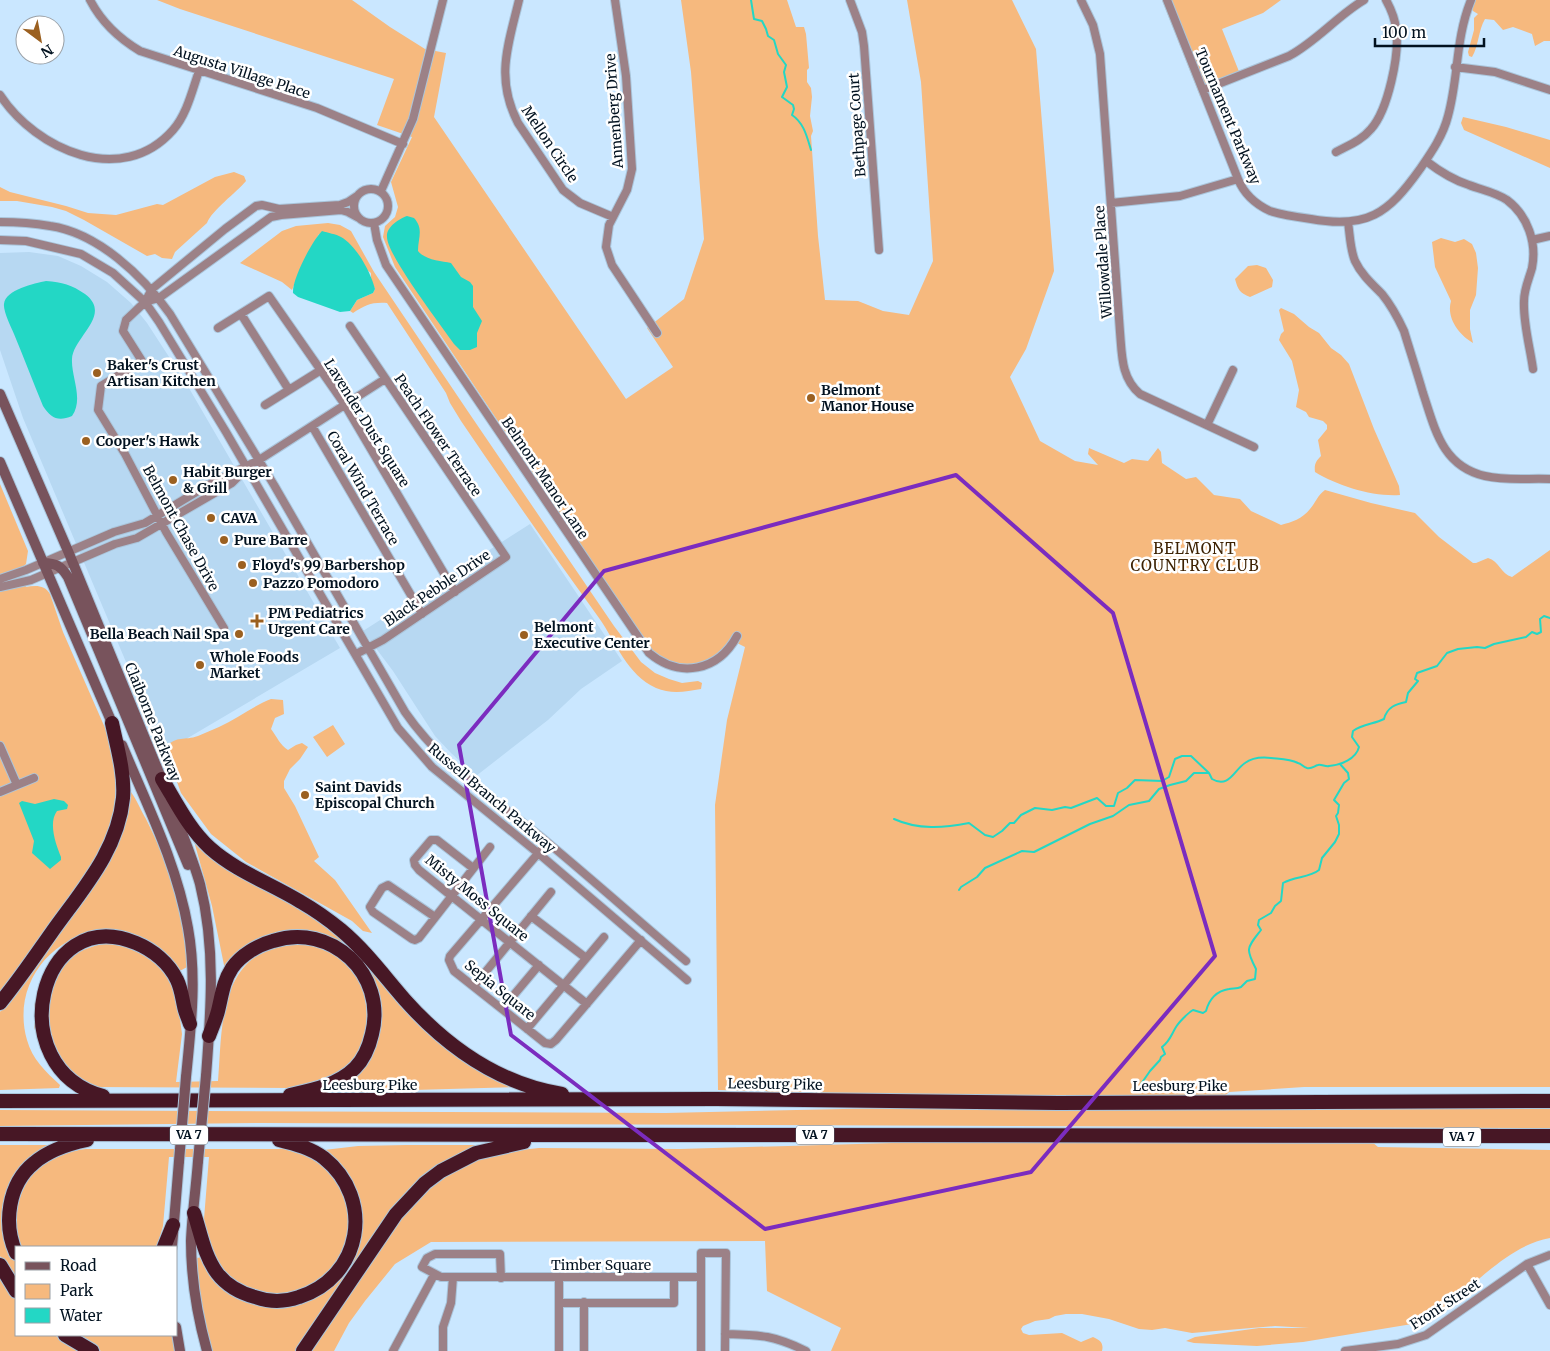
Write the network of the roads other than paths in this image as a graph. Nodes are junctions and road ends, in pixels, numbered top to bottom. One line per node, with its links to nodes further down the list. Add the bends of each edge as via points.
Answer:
1 (90, 0): 12 (street, Augusta Village Place, via 106,24 127,44)
2 (442, 0): 16 (street, via 420,95)
3 (519, 0): 23 (street, Mellon Circle, via 504,71 512,112 563,190 580,203)
4 (615, 0): 23 (street, Annenberg Drive, via 626,76 632,169 627,190)
5 (850, 0): 31 (street, Bethpage Court, via 864,46)
6 (1082, 0): 22 (street, Willowdale Place, via 1093,25 1100,54)
7 (1167, 0): 13 (street, Tournament Parkway)
8 (1364, 0): 13 (street, via 1301,50)
9 (1386, 0): 17 (street, via 1394,17 1397,42 1383,110 1365,135)
10 (1471, 0): 11 (street, Tournament Parkway, via 1461,30)
11 (1455, 67): 14 (street, via 1496,72); 18 (street, Tournament Parkway, via 1448,117)
12 (199, 71): 15 (street, via 181,120 173,130 143,152 118,158 82,155 57,147 22,122); 16 (street, Augusta Village Place, via 317,108)
13 (1203, 90): 19 (street, Tournament Parkway)
14 (1550, 90)
15 (0, 95)
16 (403, 144): 20 (street)
17 (1336, 152)
18 (1426, 161): 26 (street, Tournament Parkway, via 1404,192 1388,207 1366,219); 30 (street, via 1455,180 1490,191 1509,202 1524,219)
19 (1238, 179): 22 (street, via 1180,196); 26 (street, Tournament Parkway, via 1253,201 1270,211 1328,222)
20 (380, 191): 21 (street, via 370,188); 27 (street, via 387,199 388,211)
21 (357, 196): 24 (street, via 353,206); 32 (street, via 340,205 279,209 256,206)
22 (1111, 203): 47 (street, Willowdale Place, via 1123,367 1127,378 1140,394)
23 (612, 217): 38 (street, Annenberg Drive, via 606,237 608,256)
24 (359, 218): 27 (street); 33 (street, via 341,210 271,217)
25 (0, 222): 32 (street, Russell Branch Parkway, via 51,226 70,231 114,255)
26 (1348, 222): 53 (street, via 1356,262 1398,317 1436,434 1448,453 1465,468 1485,476)
27 (374, 223): 67 (street, Belmont Manor Lane, via 386,265 649,654 674,668 693,669 719,658)
28 (1550, 236): 30 (street)
29 (0, 240): 34 (street, Russell Branch Parkway, via 26,241 81,254 113,273)
30 (1532, 240): 39 (street, via 1533,259 1524,304)
31 (878, 250)
32 (152, 289): 33 (street, Russell Branch Parkway); 34 (street)
33 (159, 298): 34 (street); 50 (street, Russell Branch Parkway)
34 (145, 302): 52 (street, Russell Branch Parkway); 54 (street, Belmont Chase Drive, via 123,327 125,336 142,361 101,386 98,410)
35 (241, 314): 37 (street, Lavender Dust Square); 40 (street, Lavender Dust Square, via 269,296); 43 (street)
36 (350, 326): 42 (street, Peach Flower Terrace)
37 (218, 328)
38 (657, 333)
39 (1533, 369)
40 (321, 370): 43 (street); 45 (street, Lavender Dust Square)
41 (1233, 370): 47 (street)
42 (385, 378): 45 (street); 57 (street, Peach Flower Terrace)
43 (289, 390): 46 (street)
44 (0, 394): 56 (main road, Claiborne Parkway)
45 (345, 404): 48 (street); 64 (street, Lavender Dust Square)
46 (265, 405)
47 (1207, 425): 49 (street, Willowdale Place)
48 (312, 426): 50 (street); 65 (street, Coral Wind Terrace)
49 (1254, 447)
50 (259, 460): 52 (street); 68 (street, Russell Branch Parkway)
51 (0, 462): 59 (main road)
52 (247, 467): 54 (street, via 227,475); 55 (street, via 232,483); 69 (street, Russell Branch Parkway)
53 (1550, 478)
54 (158, 516): 55 (street, Belmont Chase Drive); 56 (street)
55 (162, 524): 58 (street, via 137,538); 66 (street, Belmont Chase Drive)
56 (68, 551): 58 (main road, Claiborne Parkway); 59 (street)
57 (506, 557): 64 (street, Black Pebble Drive)
58 (73, 562): 60 (street); 73 (main road, Claiborne Parkway)
59 (43, 563): 60 (main road); 61 (main road); 62 (street)
60 (62, 567): 61 (street); 82 (main road)
61 (47, 574): 63 (street); 70 (main road)
62 (0, 579)
63 (0, 587)
64 (455, 592): 65 (street, Black Pebble Drive)
65 (422, 614): 68 (street, Black Pebble Drive)
66 (224, 628)
67 (737, 636)
68 (368, 648): 69 (street, Black Pebble Drive); 76 (street, Russell Branch Parkway, via 405,712 435,751)
69 (356, 654): 78 (street, Russell Branch Parkway, via 398,728 420,754)
70 (112, 723): 96 (highway, via 123,798 114,837 97,870); 99 (main road, via 168,855 179,890 192,961)
71 (0, 746): 74 (street)
72 (34, 778): 74 (street)
73 (162, 779): 82 (main road, Claiborne Parkway, via 192,859); 103 (highway, via 196,833 208,846 240,870 300,901 341,930 362,949 421,1017 460,1050 530,1087)
74 (17, 785): 75 (street)
75 (0, 792)
76 (548, 843): 78 (street, Sepia Square); 90 (street, Russell Branch Parkway)
77 (490, 847): 79 (street)
78 (538, 853): 85 (street, Sepia Square); 87 (street, Russell Branch Parkway)
79 (473, 868): 81 (street); 81 (street, Misty Moss Square, via 437,840 431,840 416,857 414,863 417,868)
80 (551, 892): 83 (street)
81 (452, 896): 84 (street); 85 (street, Misty Moss Square)
82 (204, 902): 101 (main road, Claiborne Parkway, via 212,967)
83 (531, 916): 88 (street); 89 (street)
84 (435, 917): 84 (street, via 415,940 370,907 382,888 388,885)
85 (481, 919): 88 (street, Misty Moss Square); 94 (street, Sepia Square, via 450,956 454,971)
86 (604, 937): 89 (street)
87 (641, 940): 92 (street, Russell Branch Parkway); 97 (street, Sepia Square)
88 (510, 942): 91 (street, Misty Moss Square); 94 (street)
89 (586, 958): 93 (street)
90 (686, 961)
91 (539, 965): 93 (street, Misty Moss Square); 98 (street)
92 (687, 980)
93 (563, 985): 97 (street, Misty Moss Square); 100 (street)
94 (474, 986): 98 (street, Sepia Square)
95 (30, 1002): 99 (highway, via 39,977 60,952 86,940 116,937 154,952 169,968 177,980)
96 (0, 1003)
97 (587, 1004): 100 (street, Sepia Square, via 551,1044)
98 (502, 1009): 100 (street, Sepia Square)
99 (190, 1024): 114 (main road, bridge)
100 (527, 1029)
101 (209, 1036): 106 (highway, via 224,983 233,966 260,945 286,937 312,937 336,946 357,964 374,1002 375,1017 364,1057 346,1075 320,1088); 113 (main road, Claiborne Parkway, bridge)
102 (37, 1054): 105 (highway, via 67,1084 93,1094)
103 (615, 1100): 106 (highway, Leesburg Pike); 107 (highway, Leesburg Pike, via 1058,1103)
104 (0, 1101): 105 (highway, Leesburg Pike)
105 (128, 1101): 106 (highway, Leesburg Pike)
106 (252, 1101)
107 (1550, 1101)
108 (0, 1134): 109 (highway, VA 7)
109 (121, 1134): 110 (highway, VA 7); 117 (highway, via 72,1143 32,1164 22,1176 10,1204 8,1219)
110 (256, 1135): 111 (highway, VA 7); 113 (highway, via 306,1148 325,1160 343,1180 355,1207 356,1223 349,1256 339,1271 313,1293 295,1298 262,1300 243,1294 227,1285 210,1263)
111 (568, 1135): 112 (highway, VA 7); 138 (highway, via 517,1142 476,1153 425,1182 396,1214)
112 (1550, 1136)
113 (194, 1213): 137 (main road, Claiborne Parkway, via 191,1260 195,1301)
114 (173, 1225): 115 (highway); 116 (main road)
115 (164, 1246)
116 (172, 1246)
117 (15, 1250)
118 (1550, 1255): 119 (street, Front Street)
119 (1527, 1264): 130 (street); 134 (street, Front Street, via 1426,1335)
120 (0, 1265): 127 (highway)
121 (434, 1275): 122 (street, Timber Square); 126 (street, via 422,1267 431,1255 500,1254); 139 (street)
122 (453, 1277): 126 (street, Timber Square); 140 (street, via 453,1294 443,1327)
123 (559, 1277): 124 (street, Timber Square); 126 (street, Timber Square); 128 (street)
124 (674, 1277): 125 (street, Timber Square); 129 (street, via 674,1302)
125 (701, 1277): 131 (street, via 701,1253 726,1253); 143 (street)
126 (501, 1278)
127 (15, 1288)
128 (559, 1302): 129 (street); 141 (street)
129 (584, 1302): 142 (street)
130 (1550, 1305)
131 (726, 1334): 144 (street); 145 (street, via 772,1337)
132 (67, 1336): 135 (highway)
133 (178, 1336): 136 (main road)
134 (1371, 1349): 146 (street, Front Street)
135 (92, 1351)
136 (180, 1351)
137 (207, 1351)
138 (303, 1351)
139 (393, 1351)
140 (443, 1351)
141 (559, 1351)
142 (584, 1351)
143 (702, 1351)
144 (725, 1351)
145 (806, 1351)
146 (1345, 1351)

